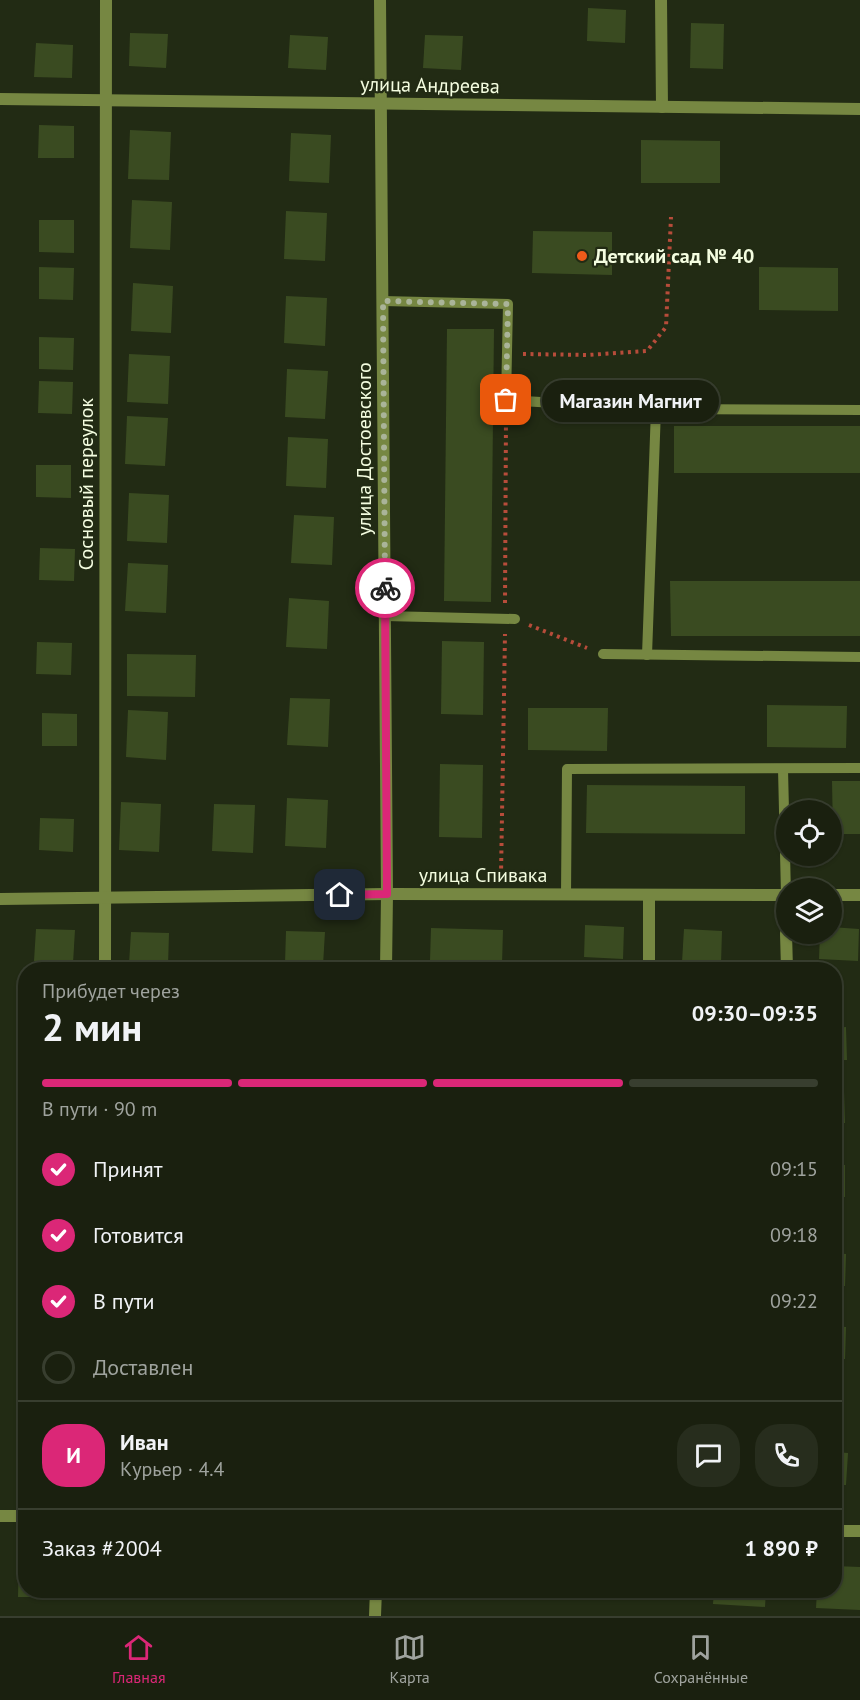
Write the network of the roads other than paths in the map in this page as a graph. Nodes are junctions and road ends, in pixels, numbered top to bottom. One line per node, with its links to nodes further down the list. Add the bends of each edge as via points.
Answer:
1 (106, 0): 5 (street, Сосновый переулок)
2 (380, 0): 6 (street, улица Достоевского)
3 (661, 0): 7 (street)
4 (0, 99): 5 (street, улица Андреева)
5 (107, 102): 6 (street, улица Андреева); 26 (street, Сосновый переулок)
6 (381, 104): 7 (street, улица Андреева); 9 (street, улица Достоевского)
7 (662, 107): 8 (street, улица Андреева)
8 (860, 109)
9 (383, 301): 10 (lane, via 508,304 506,400); 12 (street, улица Достоевского)
10 (656, 409): 11 (lane); 15 (lane)
11 (860, 410)
12 (385, 616): 13 (lane); 20 (street, улица Достоевского)
13 (510, 619)
14 (603, 654): 15 (lane)
15 (647, 655): 16 (lane)
16 (860, 657)
17 (860, 768): 18 (lane)
18 (783, 769): 19 (lane); 21 (lane, via 567,770)
19 (786, 878)
20 (387, 894): 21 (street, улица Спивака); 26 (street, улица Спивака); 30 (street, улица Достоевского)
21 (566, 895): 22 (street, улица Спивака)
22 (649, 895): 23 (street, улица Спивака); 31 (street)
23 (776, 895)
24 (842, 895): 25 (street)
25 (860, 895)
26 (105, 897): 27 (street, улица Спивака); 29 (street, Сосновый переулок)
27 (0, 899)
28 (786, 944): 32 (street)
29 (105, 962)
30 (386, 962)
31 (649, 962)
32 (787, 962)
33 (0, 1516): 34 (street)
34 (18, 1516)
35 (842, 1531): 36 (street)
36 (860, 1531)
37 (376, 1598): 38 (street)
38 (375, 1616)

